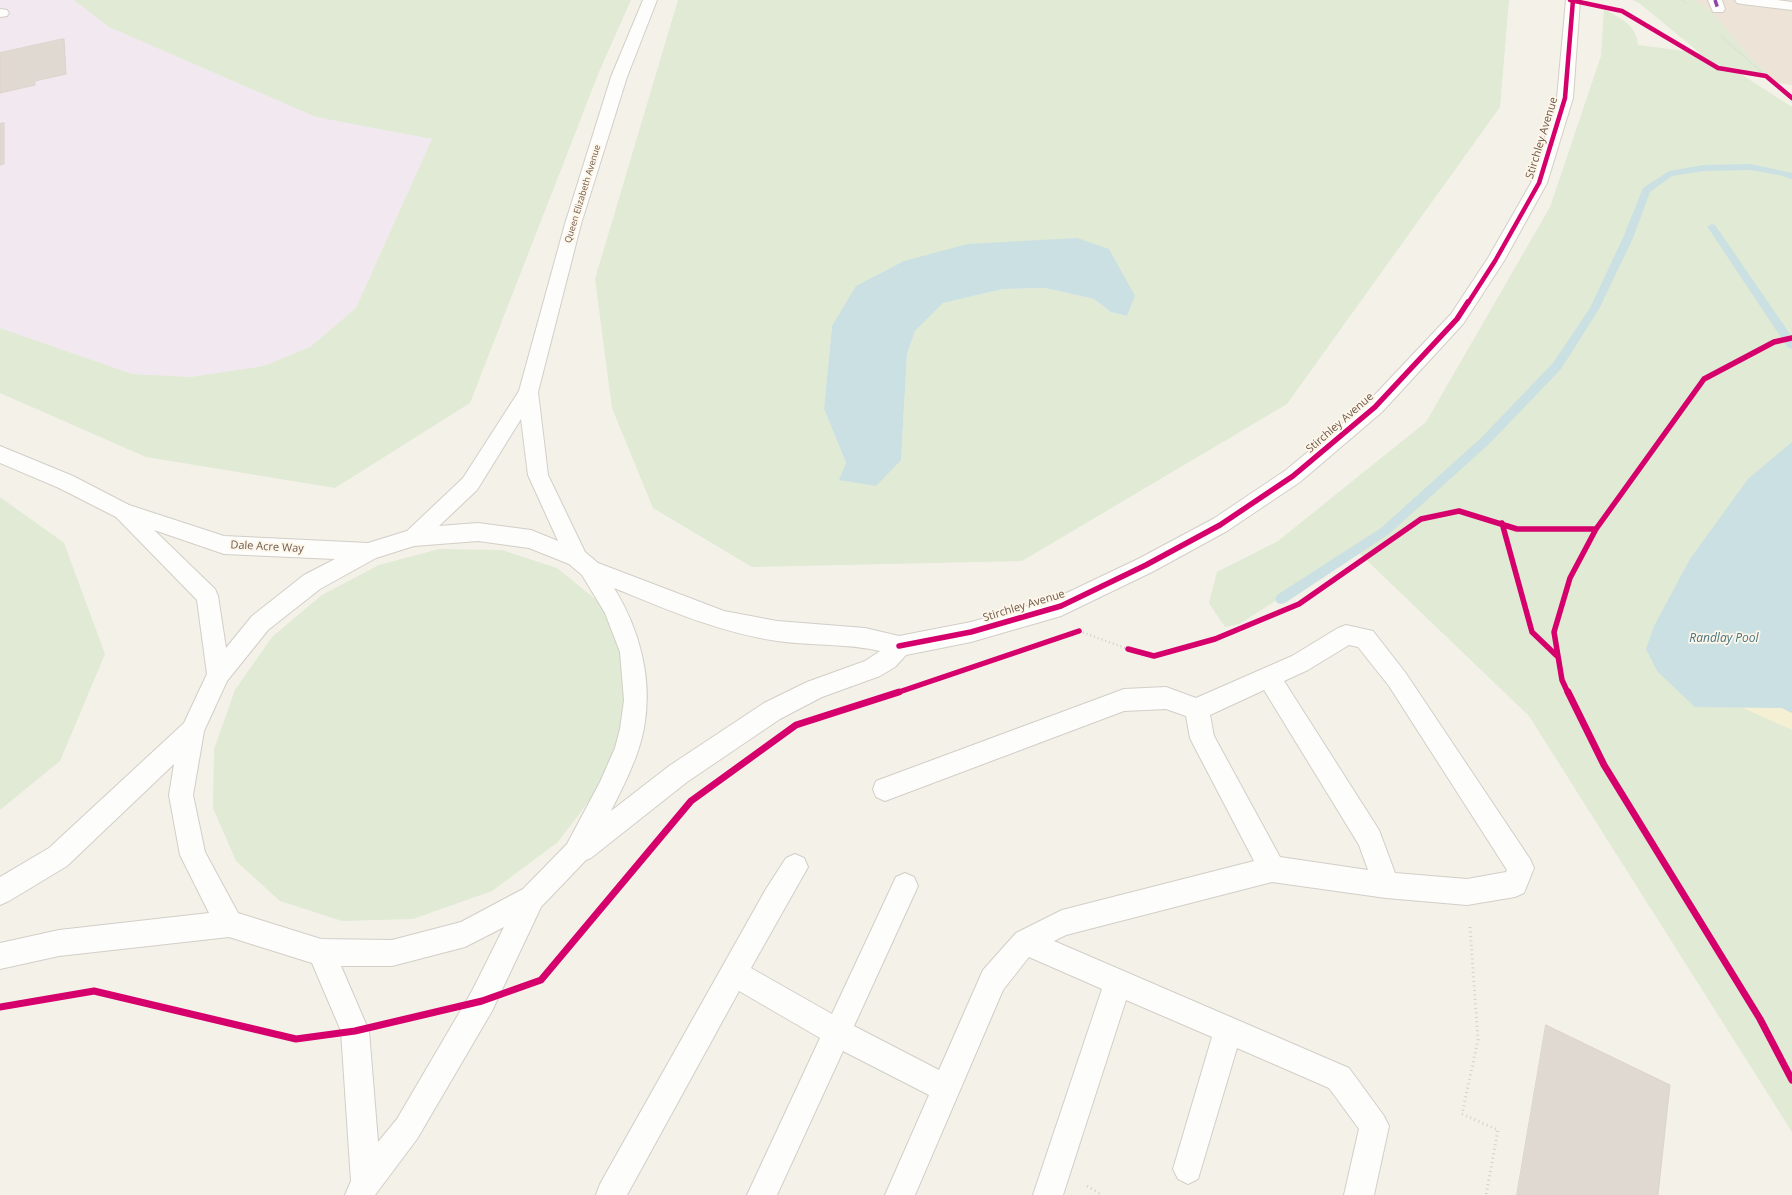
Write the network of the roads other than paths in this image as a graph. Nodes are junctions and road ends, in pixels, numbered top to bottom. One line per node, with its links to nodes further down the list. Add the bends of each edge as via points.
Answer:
1 (650, 0): 5 (street, Queen Elizabeth Avenue, via 616,85 573,224)
2 (1574, 0): 11 (street, Stirchley Avenue, via 1565,98 1539,183 1495,261 1457,319 1375,407 1293,476 1220,525 1146,565 1061,606 971,632)
3 (1742, 0): 4 (street)
4 (1792, 6)
5 (528, 392): 8 (street, Queen Elizabeth Avenue, via 470,484); 10 (street, Queen Elizabeth Avenue, via 538,475)
6 (0, 454): 7 (street, Dale Acre Way, via 66,482)
7 (122, 511): 9 (street, Dale Acre Way, via 224,545); 12 (street, Dale Acre Way, via 208,596)
8 (414, 537): 9 (street); 10 (street, via 478,532 531,539)
9 (369, 552): 12 (street, via 312,582 260,623)
10 (583, 564): 11 (street, via 724,621 777,631 865,638); 17 (street, Queen Elizabeth Avenue, via 615,609 625,634 631,652 636,700 628,748)
11 (899, 646): 17 (street, via 887,660 872,669 815,689 772,711 678,774)
12 (219, 674): 15 (street)
13 (1269, 677): 14 (street); 20 (street, via 1370,839); 20 (street, via 1300,663 1346,635 1366,638 1397,679 1521,868 1515,884 1467,892)
14 (1198, 709): 16 (street, via 1166,698 1124,700); 19 (street, via 1202,738)
15 (192, 731): 22 (street, via 58,857); 24 (street, via 182,802 193,855)
16 (884, 789)
17 (576, 853): 23 (street)
18 (795, 867): 28 (street, via 775,898)
19 (1272, 869): 20 (street); 25 (street, via 1062,922)
20 (1386, 885)
21 (905, 886): 31 (street)
22 (0, 892)
23 (532, 898): 26 (street, via 465,934 392,953); 34 (street, via 482,1001 411,1123)
24 (229, 924): 26 (street); 27 (street, via 59,943)
25 (1025, 942): 29 (street); 32 (street, via 993,980)
26 (321, 952): 34 (street, via 355,1031)
27 (0, 956)
28 (734, 974): 31 (street); 35 (street)
29 (1118, 982): 30 (street); 38 (street)
30 (1228, 1030): 33 (street); 39 (street, via 1339,1078 1374,1126)
31 (838, 1033): 32 (street); 36 (street)
32 (946, 1089): 37 (street)
33 (1188, 1169)
34 (363, 1188)
35 (611, 1195)
36 (762, 1195)
37 (900, 1195)
38 (1048, 1195)
39 (1359, 1195)

